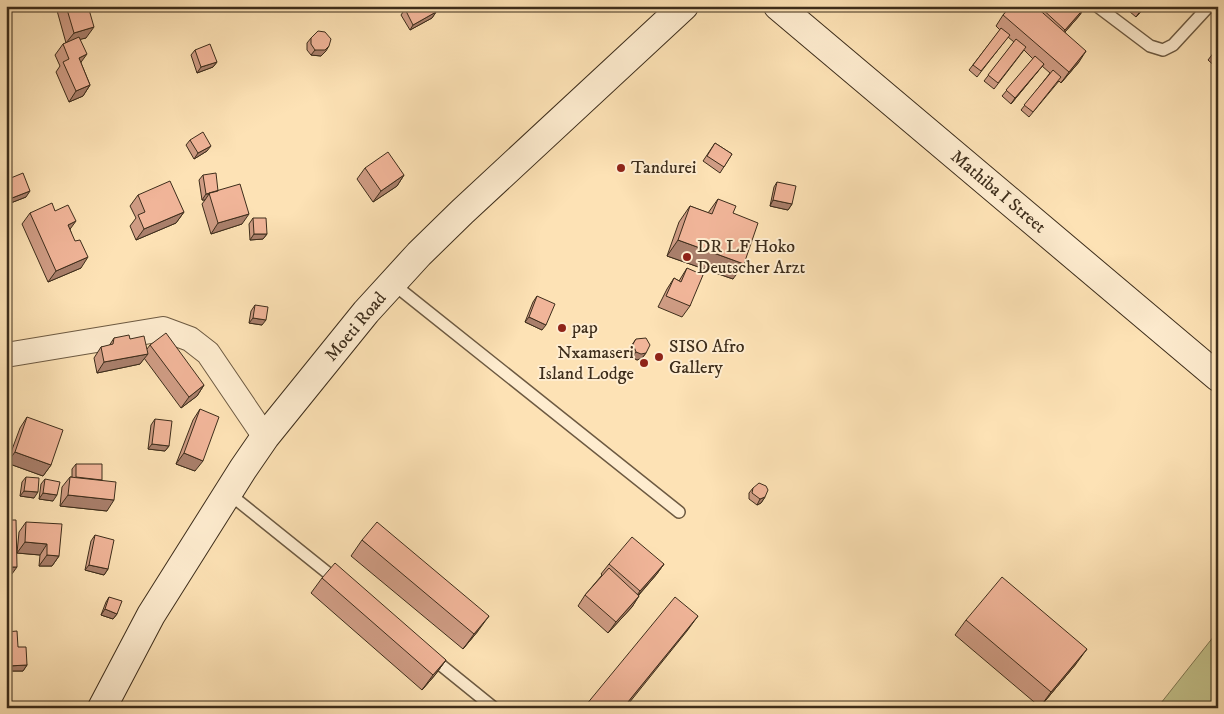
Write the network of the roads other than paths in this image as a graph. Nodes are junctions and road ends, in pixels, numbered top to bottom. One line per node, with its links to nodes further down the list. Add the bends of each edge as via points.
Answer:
1 (684, 6): 5 (street, Moeti Road, via 462,212)
2 (778, 6): 7 (street, Mathiba I Street)
3 (1097, 6): 4 (lane, via 1150,46 1163,50 1173,45)
4 (1209, 6)
5 (392, 283): 8 (street, Moeti Road); 10 (lane)
6 (6, 355): 8 (street, via 163,329 190,339 208,353)
7 (1218, 377)
8 (265, 437): 9 (street, Moeti Road)
9 (228, 492): 11 (lane); 13 (street, Moeti Road, via 151,615)
10 (679, 512)
11 (349, 591)
12 (425, 652): 14 (lane)
13 (102, 708)
14 (494, 708)

